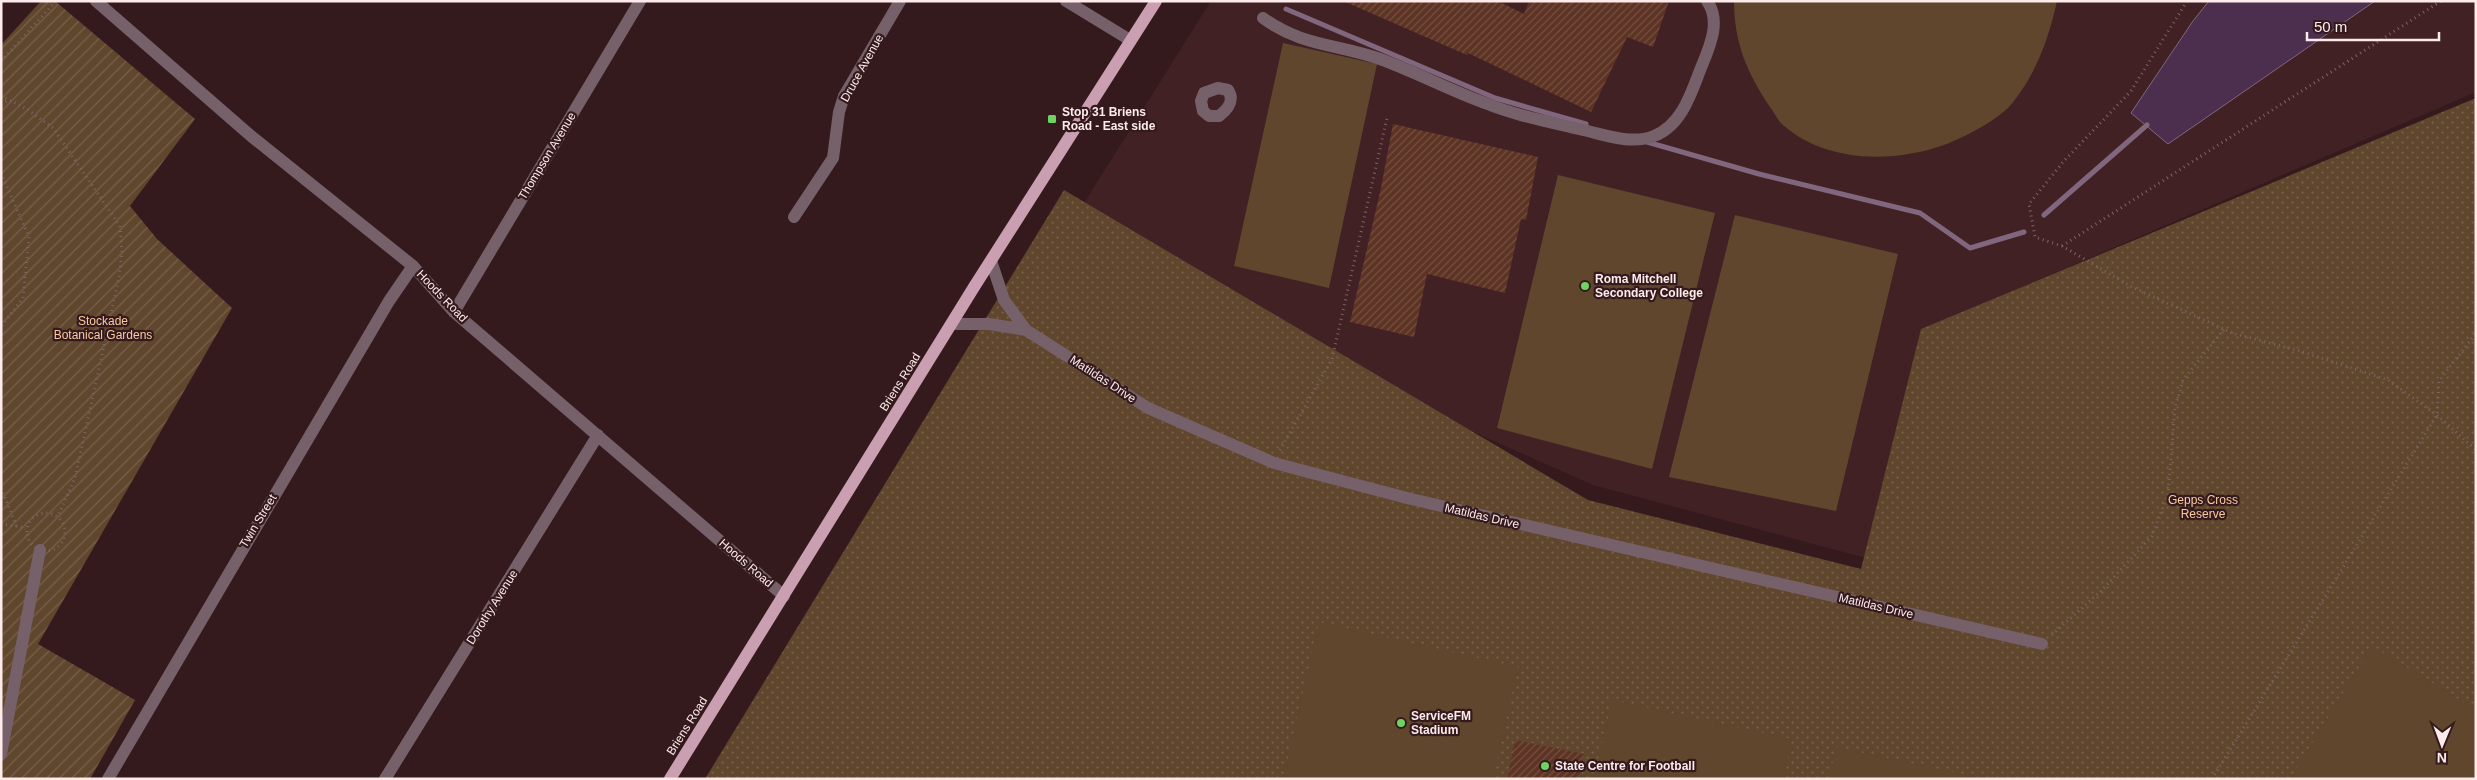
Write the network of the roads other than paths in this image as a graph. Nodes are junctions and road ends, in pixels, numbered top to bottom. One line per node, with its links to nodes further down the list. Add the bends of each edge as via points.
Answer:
1 (96, 1): 11 (street, Hoods Road, via 251,136)
2 (640, 1): 12 (street, Thompson Avenue)
3 (900, 1): 9 (street, Druce Avenue, via 844,96 833,158)
4 (1066, 1): 8 (street)
5 (1156, 1): 8 (main road, Briens Road)
6 (1707, 1): 7 (street, via 1714,14 1711,40 1681,113 1655,136 1627,139 1521,116 1410,70 1369,56 1301,40)
7 (1263, 18)
8 (1130, 40): 10 (main road, Briens Road)
9 (794, 217)
10 (991, 261): 13 (main road, Briens Road); 14 (street, Matildas Drive, via 1004,300)
11 (413, 266): 12 (street, Hoods Road); 20 (street, Twin Street, via 389,301)
12 (454, 312): 15 (street, Hoods Road)
13 (952, 324): 14 (street, via 988,324); 17 (main road, Briens Road)
14 (1026, 330): 18 (street, Matildas Drive, via 1148,408 1274,463 1411,499)
15 (598, 435): 17 (street, Hoods Road); 21 (street, Dorothy Avenue)
16 (40, 550): 19 (street)
17 (784, 596): 22 (main road, Briens Road)
18 (2042, 644)
19 (1, 754)
20 (108, 779)
21 (385, 779)
22 (670, 779)

